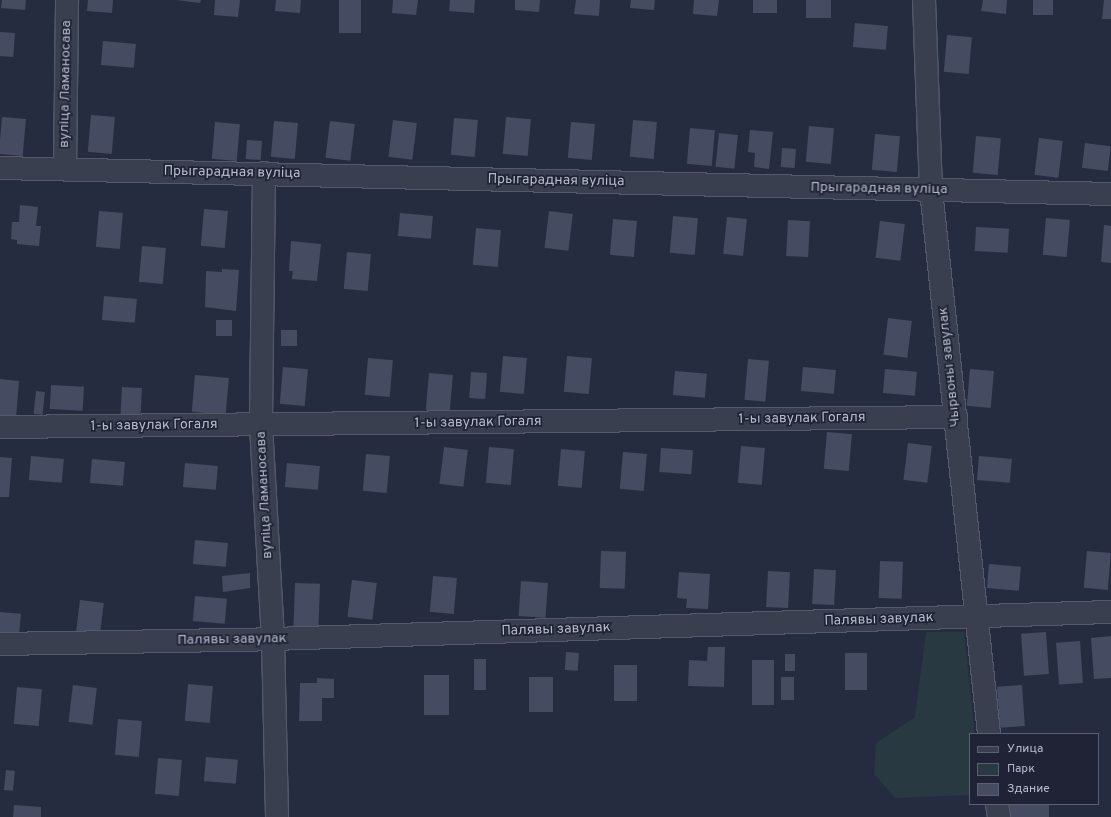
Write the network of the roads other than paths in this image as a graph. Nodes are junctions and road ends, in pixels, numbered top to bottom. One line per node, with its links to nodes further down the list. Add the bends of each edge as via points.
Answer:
1 (67, 0): 4 (street, вуліца Ламаносава)
2 (924, 0): 6 (street, Чырвоны завулак)
3 (0, 168): 4 (street, Прыгарадная вуліца)
4 (66, 169): 5 (street, Прыгарадная вуліца)
5 (264, 173): 6 (street, Прыгарадная вуліца); 9 (street, вуліца Ламаносава)
6 (931, 190): 7 (street, Прыгарадная вуліца); 8 (street, Чырвоны завулак)
7 (1111, 194)
8 (956, 417): 9 (street, 1-ы завулак Гогаля); 12 (street, Чырвоны завулак)
9 (261, 425): 10 (street, 1-ы завулак Гогаля); 13 (street, вуліца Ламаносава)
10 (0, 427)
11 (1111, 612): 12 (street, Палявы завулак)
12 (975, 617): 13 (street, Палявы завулак); 15 (street, Чырвоны завулак)
13 (273, 639): 14 (street, Палявы завулак); 17 (street, вуліца Ламаносава)
14 (0, 644)
15 (989, 733)
16 (997, 805): 18 (street)
17 (277, 817)
18 (998, 817)

